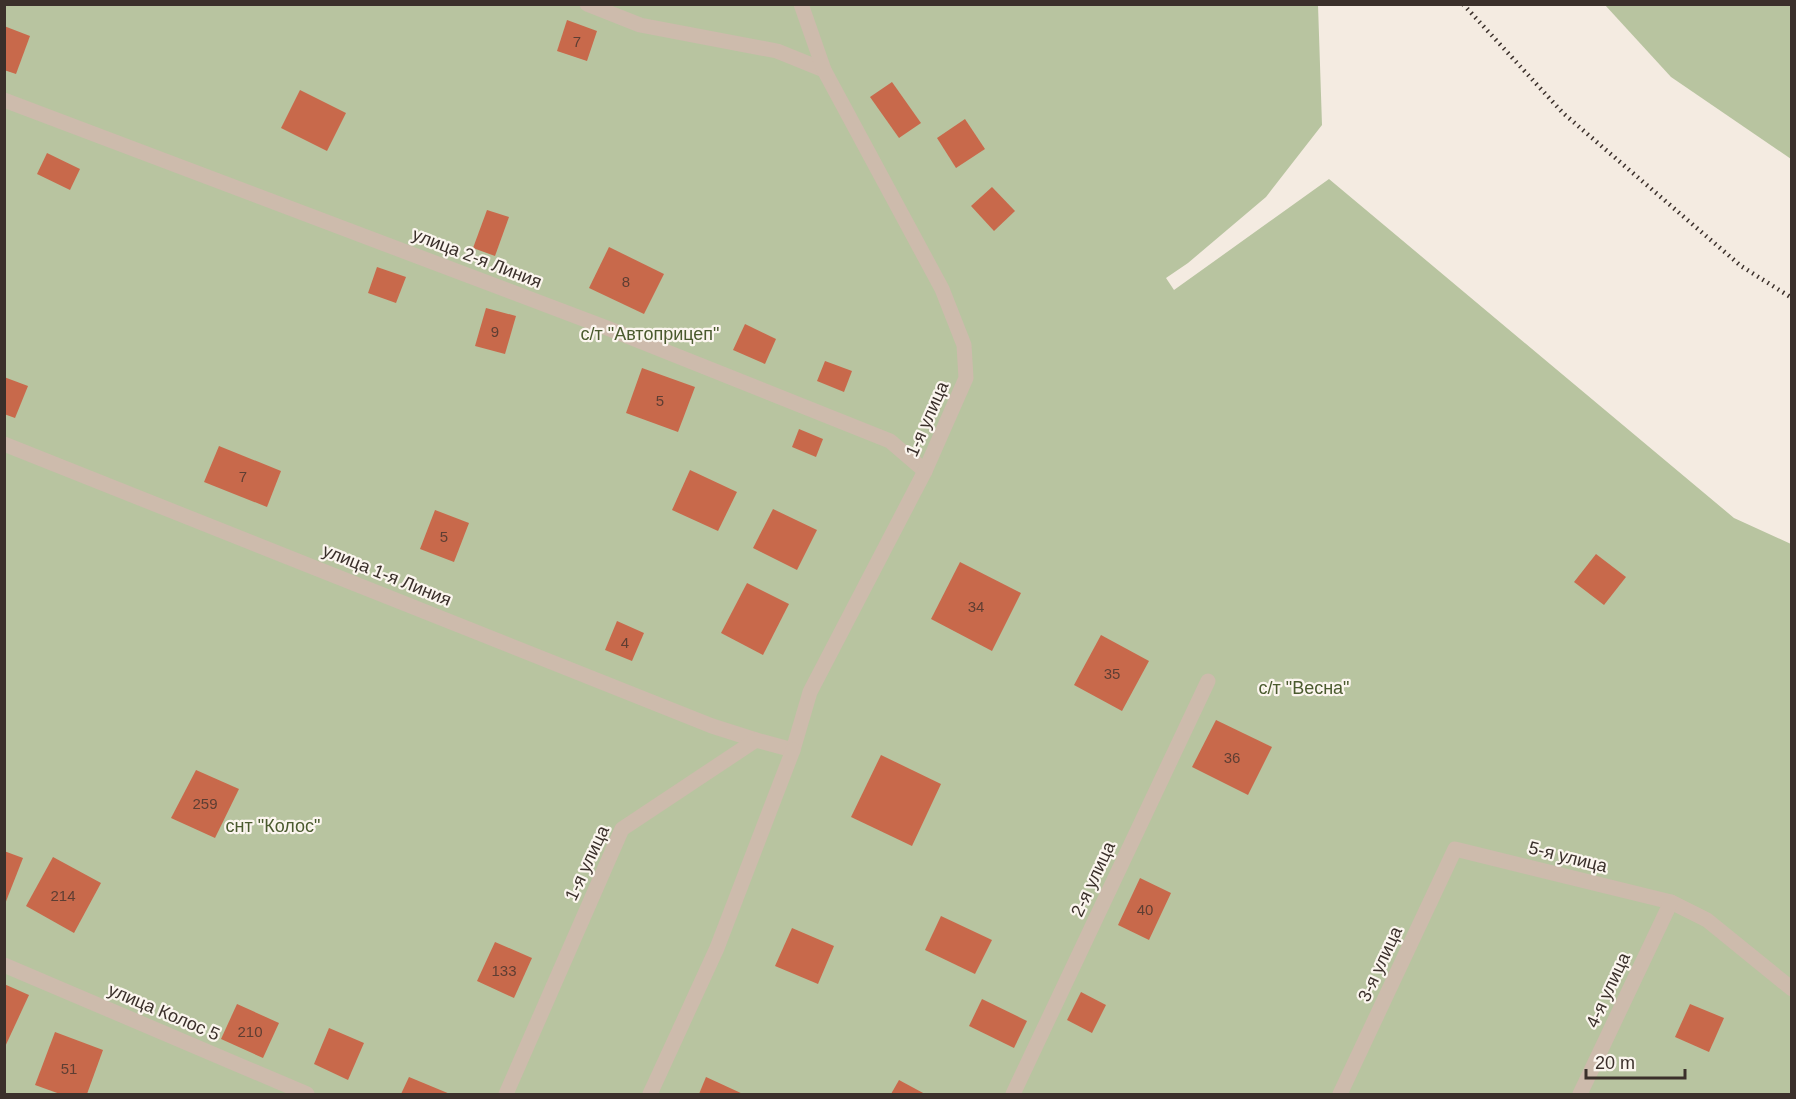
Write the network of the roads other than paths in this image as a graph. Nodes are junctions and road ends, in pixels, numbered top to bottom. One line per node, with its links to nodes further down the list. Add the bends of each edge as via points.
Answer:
1 (587, 4): 3 (street, via 640,25 777,51)
2 (801, 4): 3 (street, 1-я улица)
3 (824, 70): 6 (street, 1-я улица, via 942,289 964,345 966,378)
4 (4, 100): 6 (street, улица 2-я Линия, via 607,328 890,441)
5 (4, 444): 8 (street, улица 1-я Линия, via 712,726)
6 (925, 471): 9 (street, 1-я улица, via 810,692)
7 (1208, 681): 17 (street, 2-я улица)
8 (756, 740): 9 (street); 15 (street, 1-я улица, via 622,829)
9 (793, 750): 16 (street, 1-я улица, via 717,948)
10 (1455, 849): 11 (street, 5-я улица); 18 (street, 3-я улица)
11 (1671, 902): 13 (street, 5-я улица, via 1707,920); 19 (street, 4-я улица)
12 (4, 965): 14 (street, улица Колос 5)
13 (1791, 989)
14 (307, 1095)
15 (506, 1095)
16 (650, 1095)
17 (1013, 1095)
18 (1340, 1095)
19 (1580, 1095)

